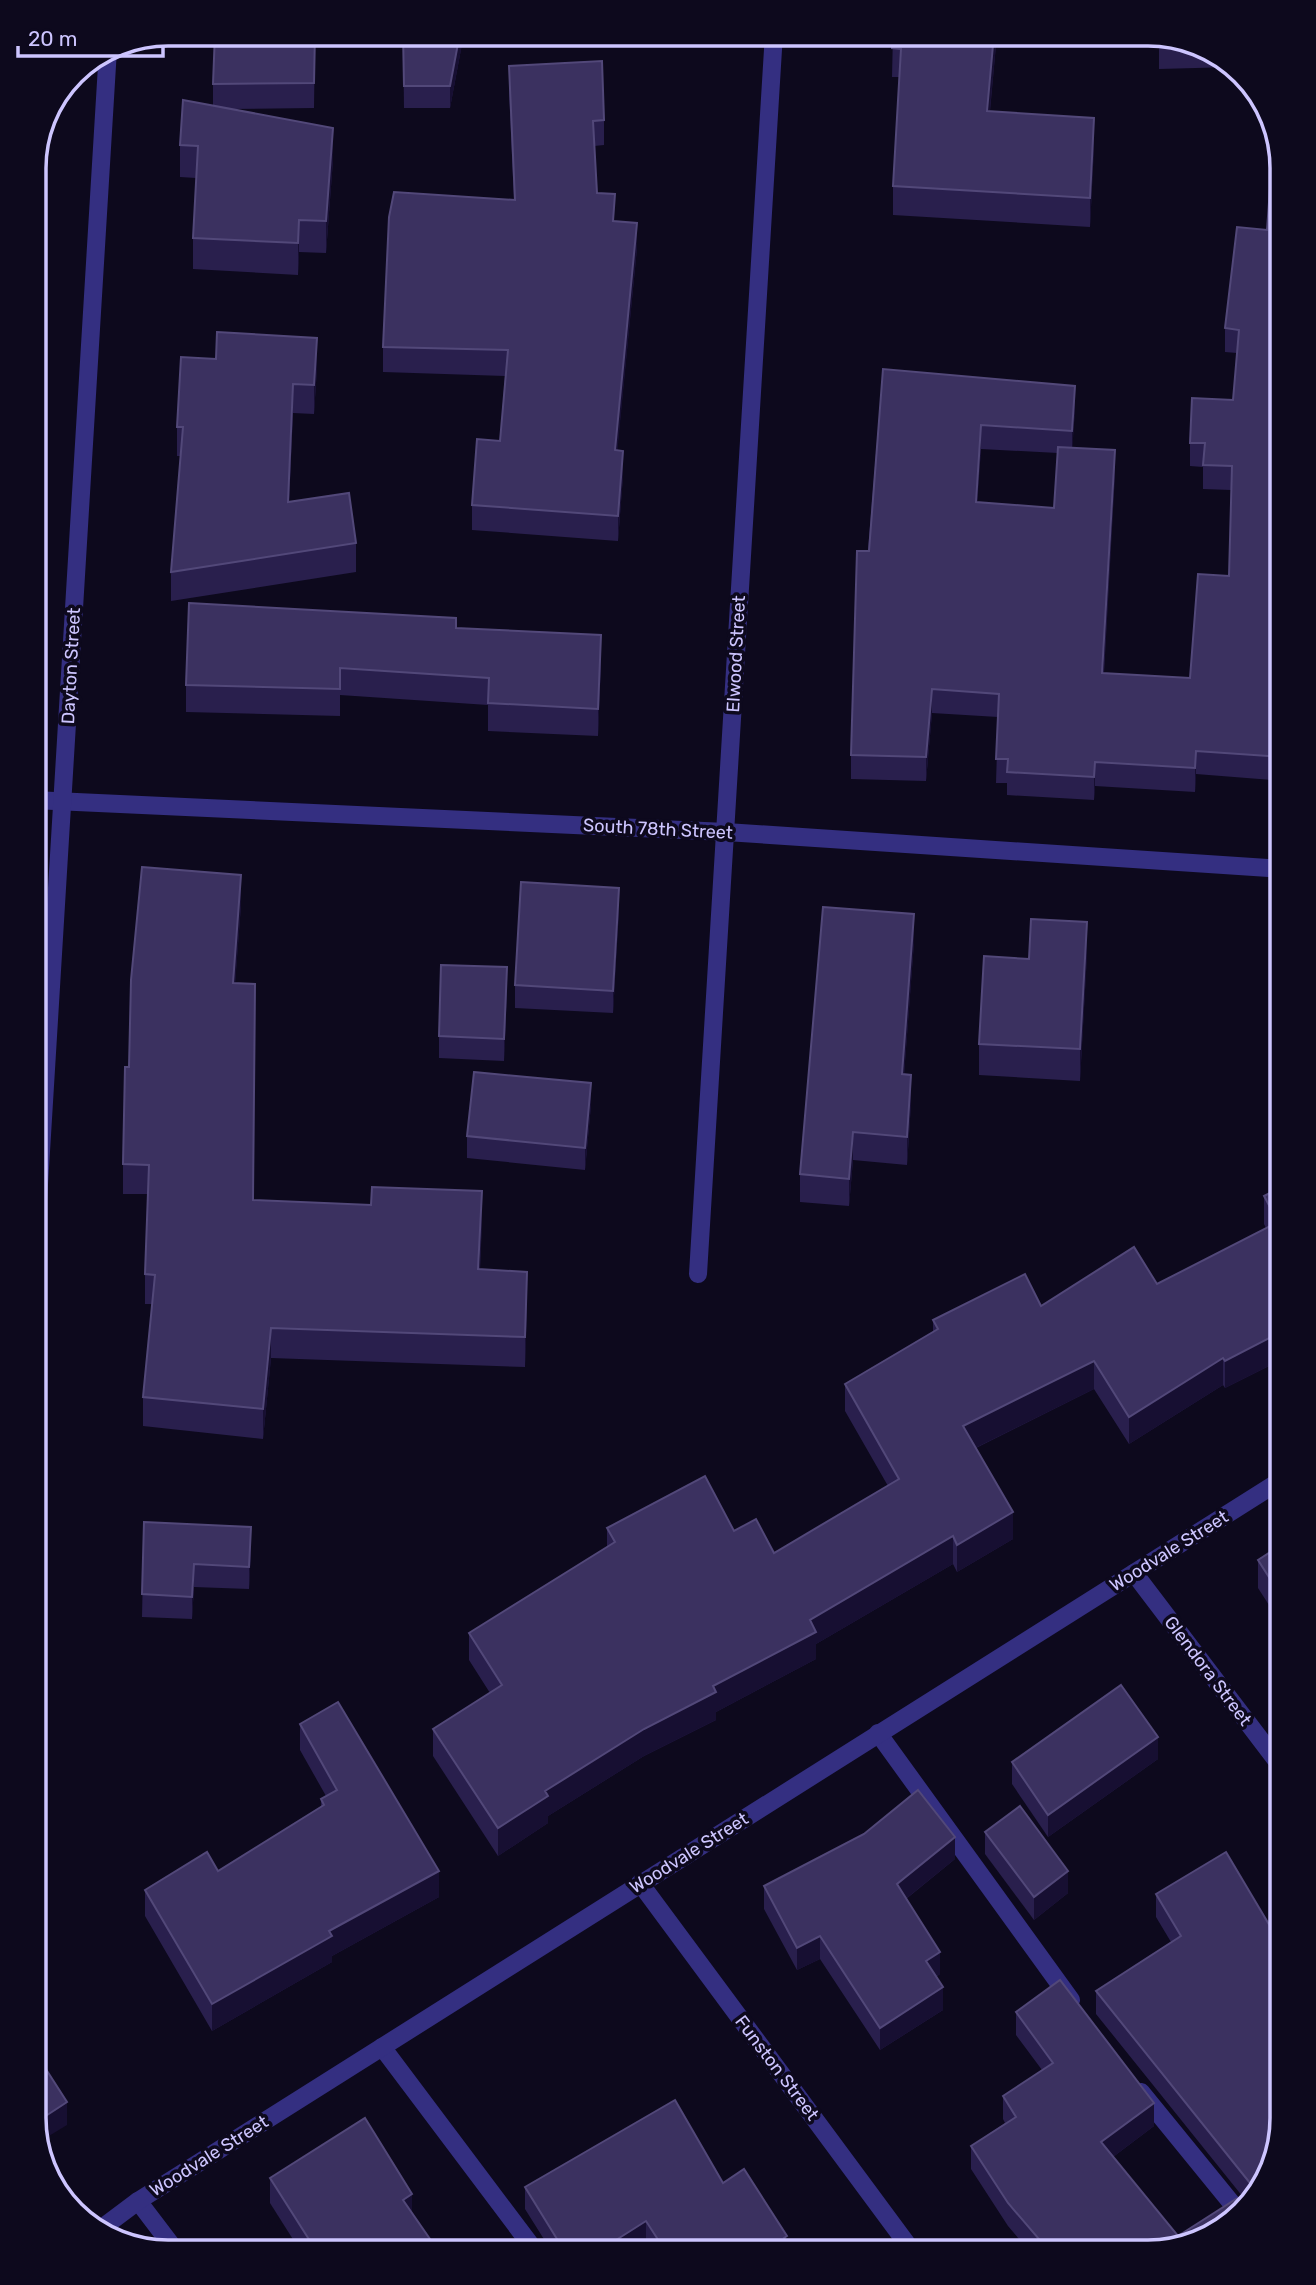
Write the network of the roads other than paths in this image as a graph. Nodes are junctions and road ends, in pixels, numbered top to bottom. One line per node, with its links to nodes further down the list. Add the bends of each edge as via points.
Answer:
1 (773, 46): 5 (street, Elwood Street)
2 (107, 62): 4 (street, Dayton Street)
3 (46, 801): 4 (street, South 78th Street)
4 (63, 802): 5 (street, South 78th Street); 7 (street, Dayton Street)
5 (726, 832): 6 (street, South 78th Street); 8 (street, Elwood Street)
6 (1270, 868)
7 (46, 1075)
8 (698, 1274)
9 (1270, 1487): 10 (street, Woodvale Street)
10 (1134, 1573): 11 (street, Woodvale Street); 12 (street, Glendora Street)
11 (877, 1734): 13 (street, Woodvale Street); 14 (street)
12 (1270, 1752)
13 (640, 1883): 15 (street, Woodvale Street); 22 (street, Funston Street)
14 (1080, 2012)
15 (382, 2047): 17 (street, Woodvale Street); 21 (street)
16 (1129, 2077): 18 (street)
17 (138, 2201): 19 (street, Woodvale Street); 20 (street)
18 (1233, 2205)
19 (108, 2223)
20 (166, 2239)
21 (527, 2239)
22 (905, 2240)

